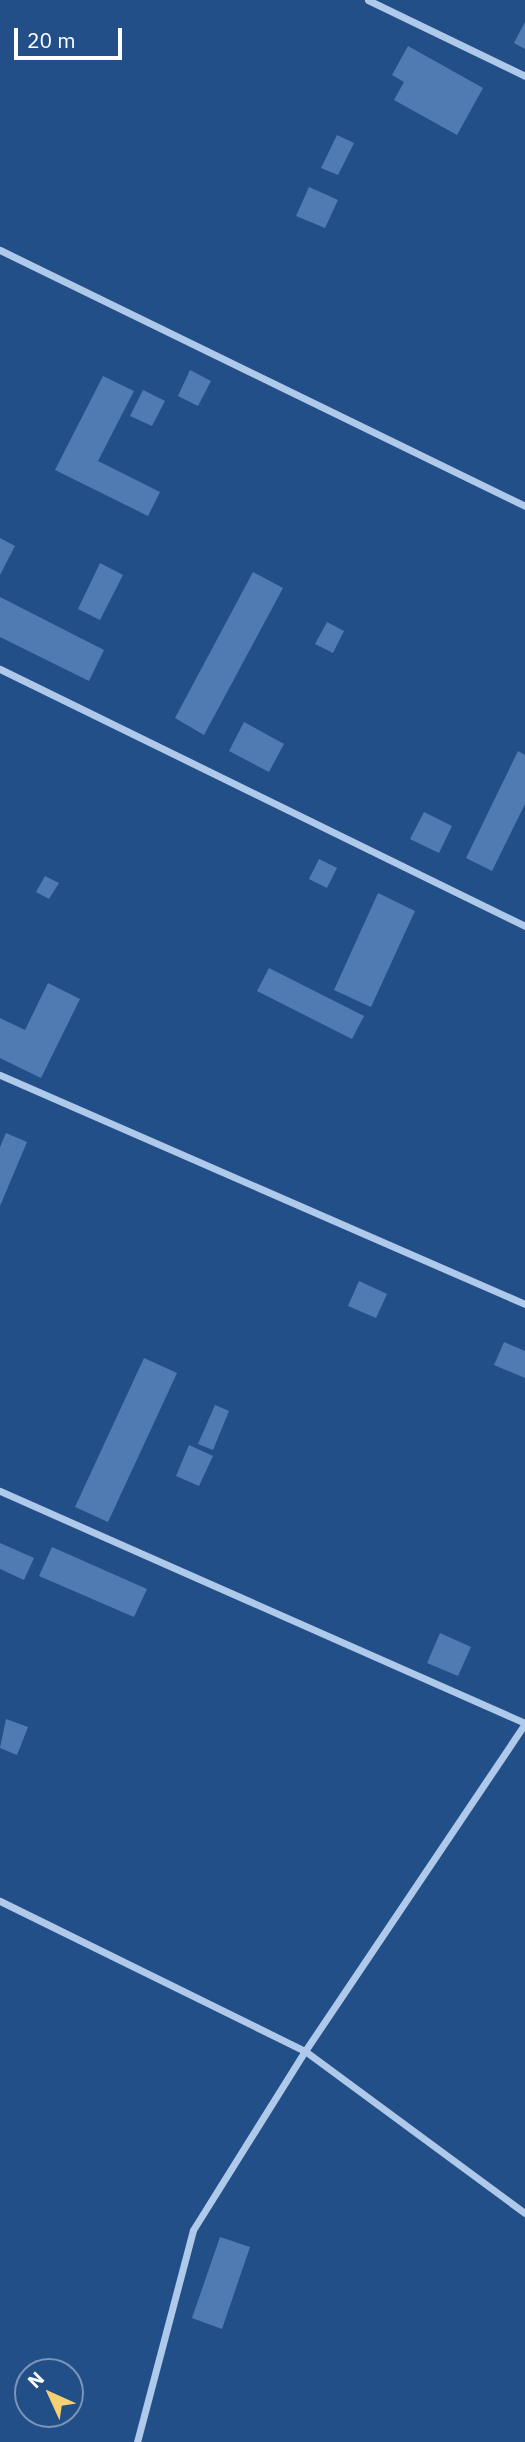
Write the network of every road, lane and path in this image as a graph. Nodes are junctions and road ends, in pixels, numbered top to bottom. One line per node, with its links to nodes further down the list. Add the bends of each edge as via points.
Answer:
1 (368, 0): 2 (street)
2 (525, 76)
3 (0, 250): 4 (street)
4 (525, 506)
5 (0, 668): 6 (street)
6 (525, 926)
7 (0, 1075): 8 (street)
8 (525, 1304)
9 (0, 1491): 10 (street)
10 (525, 1724): 12 (street)
11 (0, 1901): 12 (street)
12 (305, 2051): 13 (street); 14 (street, via 193,2230)
13 (525, 2213)
14 (137, 2442)

